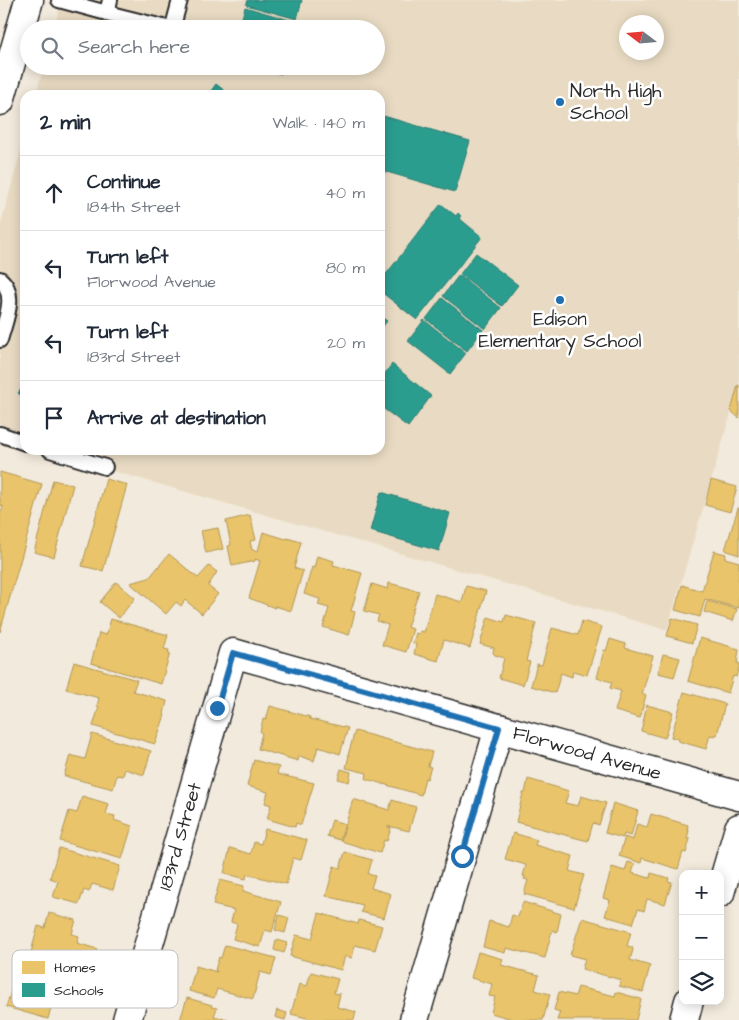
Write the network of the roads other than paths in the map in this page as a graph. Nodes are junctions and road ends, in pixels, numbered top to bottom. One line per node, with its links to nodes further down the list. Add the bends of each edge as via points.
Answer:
1 (29, 0): 5 (street)
2 (59, 0): 4 (lane)
3 (180, 0): 7 (lane)
4 (108, 6): 6 (lane)
5 (23, 20)
6 (146, 20)
7 (175, 20)
8 (20, 31): 9 (street)
9 (0, 101)
10 (0, 279): 11 (lane, via 6,284 10,301)
11 (0, 340)
12 (0, 434): 13 (lane)
13 (20, 441)
14 (67, 455): 15 (lane)
15 (105, 466)
16 (233, 653): 17 (street, Florwood Avenue); 21 (street, 183rd Street)
17 (499, 728): 18 (street, Florwood Avenue); 23 (street)
18 (739, 796)
19 (739, 828): 20 (street)
20 (724, 879)
21 (147, 950)
22 (688, 1005): 24 (street)
23 (414, 1020)
24 (684, 1020)

